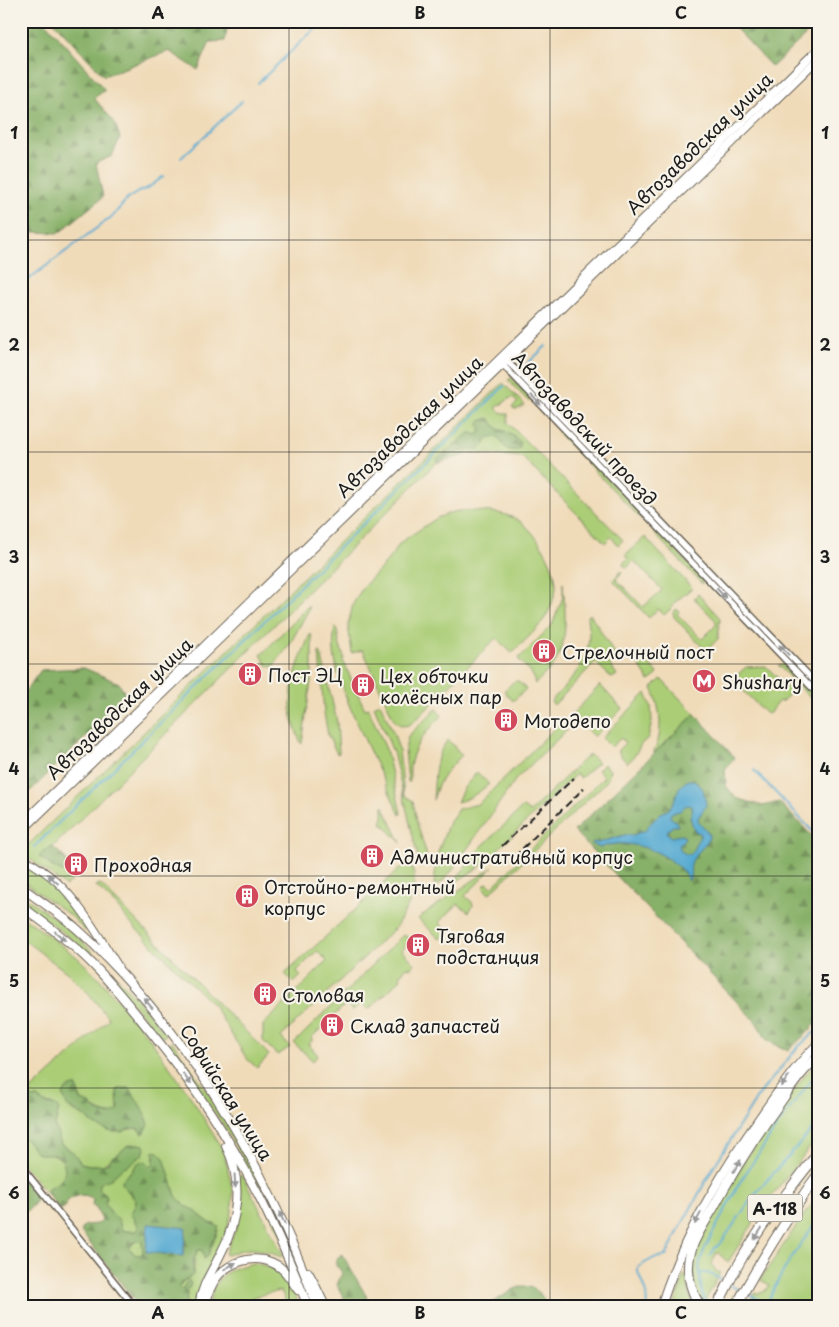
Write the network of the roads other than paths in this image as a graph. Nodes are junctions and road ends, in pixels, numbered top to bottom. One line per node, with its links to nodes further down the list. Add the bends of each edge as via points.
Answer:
1 (818, 49): 3 (street, Автозаводская улица)
2 (818, 59): 3 (street, Автозаводская улица)
3 (502, 361): 4 (street, Автозаводский проезд, one-way to 3); 5 (street, Автозаводский проезд, one-way to 5); 6 (street, Автозаводская улица); 7 (street, Автозаводская улица)
4 (818, 685)
5 (818, 694)
6 (21, 824)
7 (21, 832)
8 (21, 856): 11 (street, one-way to 8, via 69,895 45,872)
9 (21, 888): 11 (main road, Софийская улица, via 76,927)
10 (21, 906): 13 (main road, Софийская улица, one-way to 13, via 81,953)
11 (124, 974): 12 (main road, Софийская улица, one-way to 11)
12 (172, 1031): 13 (main road, via 169,1038); 20 (main road, Софийская улица, one-way to 12, via 251,1154)
13 (159, 1041): 16 (main road, Софийская улица, one-way to 16)
14 (818, 1044): 27 (main road, one-way to 27, via 784,1082 719,1179 682,1250)
15 (818, 1057): 28 (highway, one-way to 15, via 689,1280 692,1246 759,1131 799,1076)
16 (214, 1119): 22 (main road, one-way to 22, via 233,1164 235,1212 230,1234 202,1288); 24 (main road, Софийская улица, via 254,1186)
17 (818, 1153): 29 (highway, А-118, one-way to 29, via 781,1200 737,1266)
18 (21, 1166): 21 (street)
19 (818, 1175): 30 (highway, А-118)
20 (301, 1263): 25 (main road, Софийская улица); 26 (main road)
21 (134, 1306)
22 (199, 1306)
23 (206, 1306): 24 (main road, one-way to 24, via 211,1286 222,1271 235,1263 255,1259 282,1269)
24 (308, 1306)
25 (317, 1306)
26 (326, 1306)
27 (661, 1306)
28 (700, 1306)
29 (717, 1306)
30 (736, 1306)

